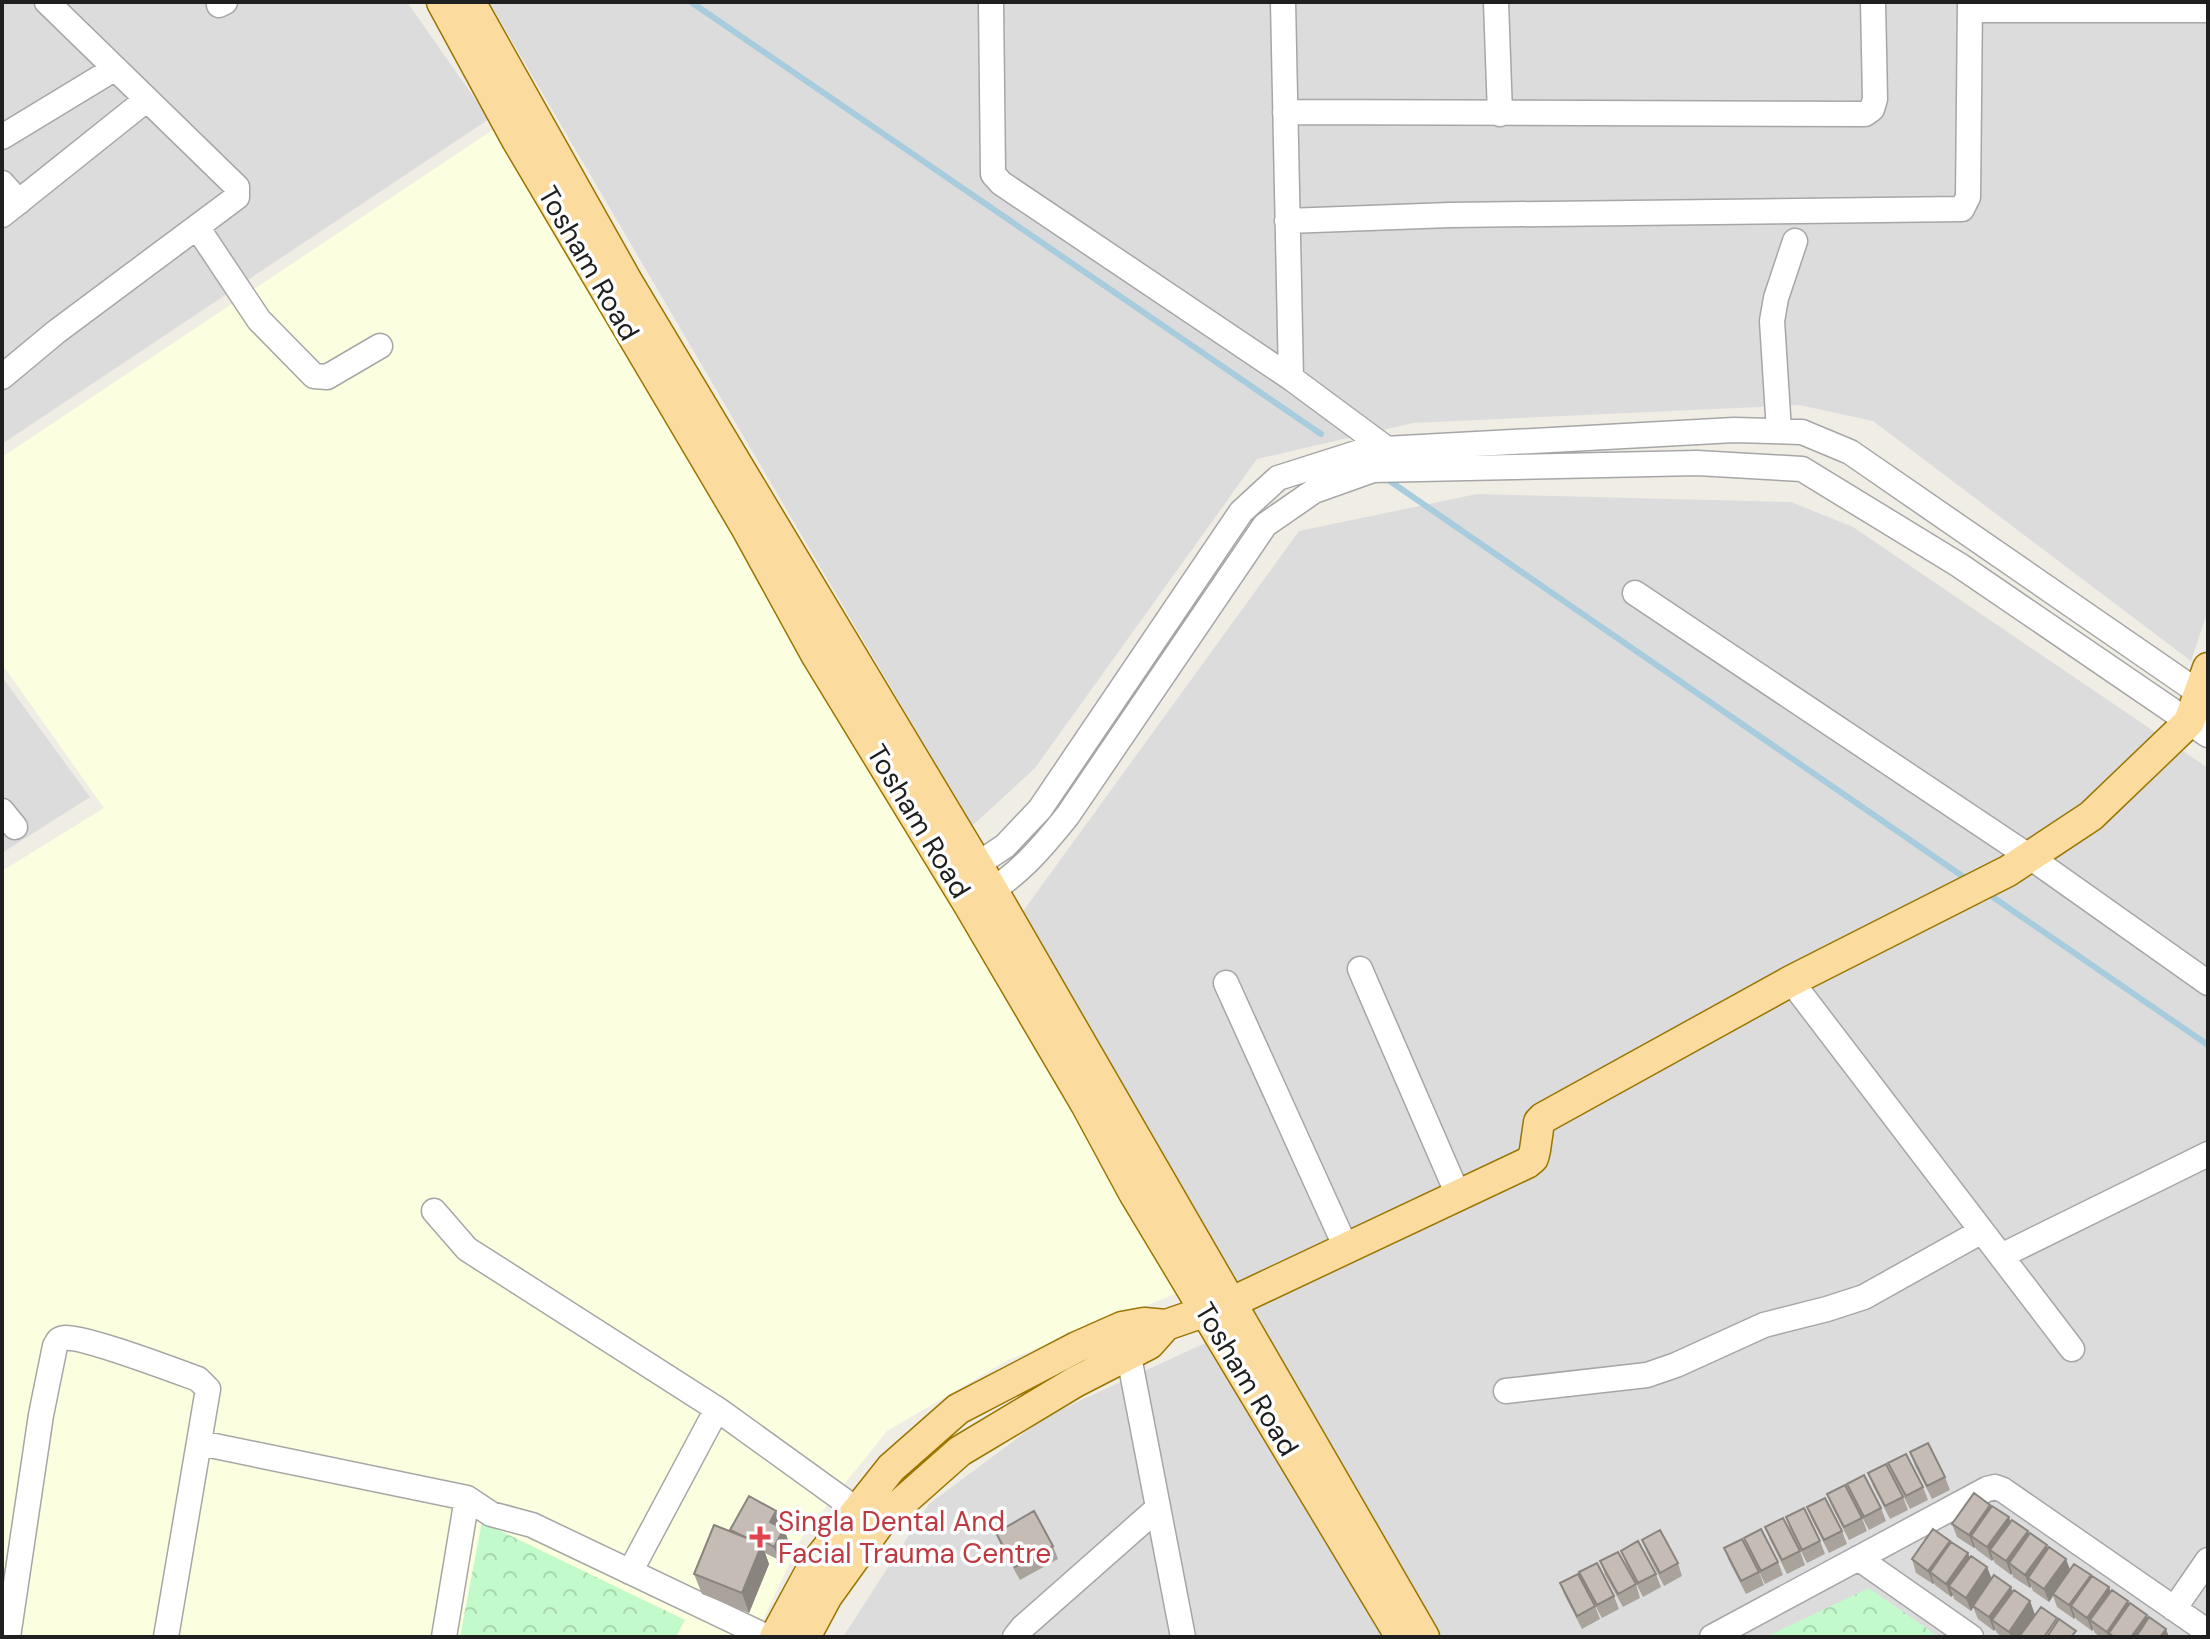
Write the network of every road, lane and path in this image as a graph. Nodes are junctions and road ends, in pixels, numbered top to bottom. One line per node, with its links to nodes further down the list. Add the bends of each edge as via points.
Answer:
1 (47, 2): 10 (street)
2 (442, 2): 29 (main road, Tosham Road, via 817,656)
3 (470, 2): 29 (main road, Tosham Road)
4 (991, 2): 22 (street, via 993,174)
5 (1283, 2): 12 (street)
6 (1496, 2): 13 (street)
7 (1873, 2): 13 (street, via 1875,99 1865,114)
8 (1970, 6): 9 (street); 17 (street, via 1968,197 1962,209)
9 (2208, 10)
10 (114, 69): 11 (street); 14 (street)
11 (146, 100): 16 (street); 18 (street, via 237,187 237,197)
12 (1285, 112): 13 (street); 17 (street)
13 (1500, 114)
14 (2, 137)
15 (2, 183): 16 (street)
16 (10, 209)
17 (1287, 221): 22 (street)
18 (197, 227): 20 (street, via 259,320 314,376 327,377); 21 (street)
19 (1795, 241): 23 (street, via 1772,321)
20 (380, 346)
21 (2, 377)
22 (1291, 378): 24 (street)
23 (1779, 431): 24 (street); 27 (street, via 1802,432 1850,452)
24 (1387, 449): 25 (street); 29 (street, via 1366,450 1278,478 1241,512 1040,809)
25 (1416, 469): 27 (street, via 1697,463 1802,469); 29 (street, via 1373,470 1314,491 1265,525 1068,815 1011,879)
26 (1635, 593): 28 (street)
27 (2202, 704): 28 (main road, via 2091,816)
28 (2030, 857): 31 (main road); 33 (street)
29 (973, 885): 40 (main road, Tosham Road)
30 (1360, 969): 35 (street)
31 (1791, 981): 35 (main road, via 1543,1118 1533,1158); 37 (street)
32 (1226, 983): 38 (street)
33 (2208, 983)
34 (2208, 1154): 39 (street)
35 (1458, 1195): 38 (main road)
36 (434, 1211): 48 (street, via 467,1249)
37 (1982, 1231): 39 (street); 46 (street, via 1864,1297 1764,1325 1647,1375)
38 (1347, 1250): 40 (main road)
39 (2001, 1256): 43 (street)
40 (1219, 1307): 41 (main road); 66 (main road, Tosham Road); 67 (main road, Tosham Road)
41 (1166, 1325): 42 (main road); 44 (main road)
42 (1122, 1327): 44 (street); 45 (main road)
43 (2072, 1349)
44 (1130, 1356): 47 (main road); 51 (street)
45 (1031, 1371): 47 (main road); 52 (main road, via 958,1409 891,1468)
46 (1506, 1391)
47 (1046, 1400): 63 (main road, via 960,1451 881,1521 827,1596)
48 (717, 1409): 52 (street); 55 (street)
49 (200, 1443): 50 (street); 58 (street, via 208,1389 198,1379 88,1342 59,1340 41,1415); 59 (street)
50 (467, 1498): 55 (street, via 491,1514 532,1525); 60 (street)
51 (1158, 1508): 64 (street); 65 (street)
52 (857, 1510): 62 (main road, via 814,1565)
53 (1858, 1558): 56 (street, via 1995,1487); 68 (street); 69 (street)
54 (2208, 1560): 56 (street)
55 (630, 1572): 61 (street)
56 (2174, 1609): 57 (street)
57 (2208, 1632)
58 (8, 1637)
59 (166, 1637)
60 (444, 1637)
61 (767, 1637)
62 (775, 1637)
63 (805, 1637)
64 (1015, 1637)
65 (1183, 1637)
66 (1401, 1637)
67 (1424, 1637)
68 (1712, 1637)
69 (1971, 1637)

